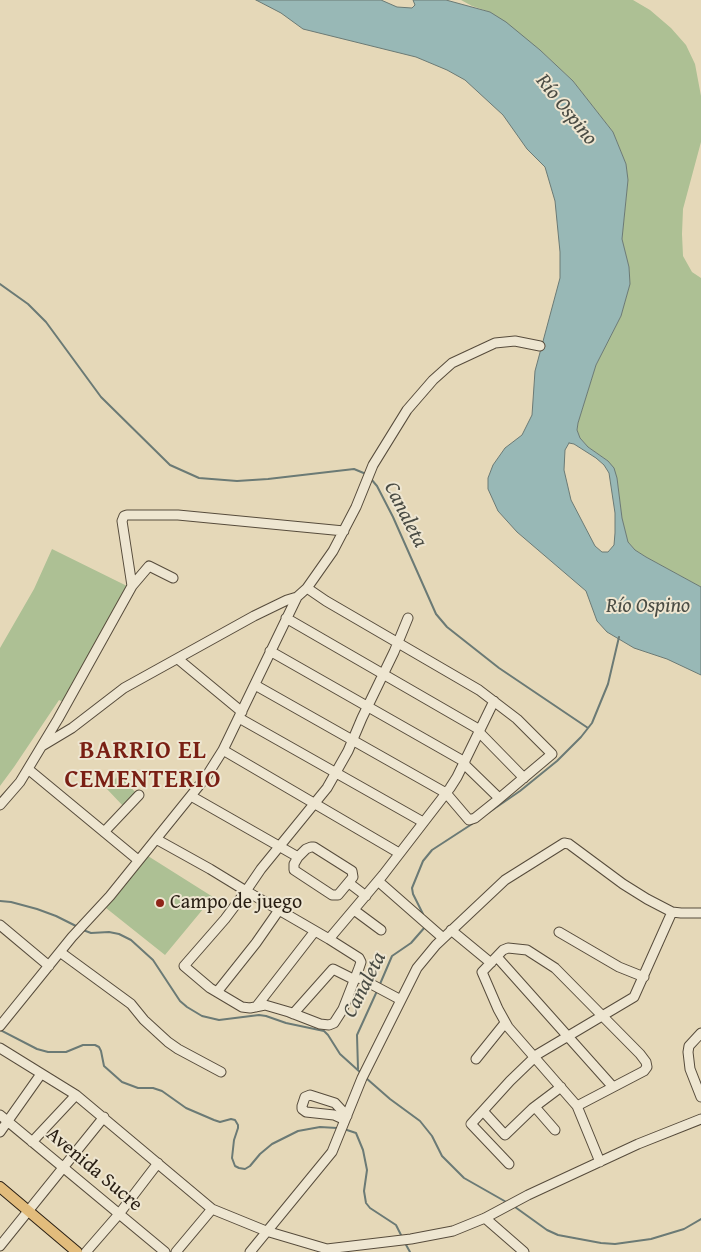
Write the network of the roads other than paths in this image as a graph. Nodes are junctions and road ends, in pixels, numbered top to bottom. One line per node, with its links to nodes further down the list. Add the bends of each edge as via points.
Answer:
1 (540, 346): 2 (street, via 515,341 495,343 460,359 438,374 407,410 386,444)
2 (344, 531): 4 (street, via 178,515 124,516 122,521); 5 (street)
3 (173, 578): 4 (street, via 149,566)
4 (132, 586): 19 (street)
5 (307, 588): 6 (street); 9 (street)
6 (298, 597): 7 (street); 11 (street, via 254,616)
7 (286, 618): 10 (street); 12 (street)
8 (408, 618): 9 (street)
9 (398, 642): 12 (street); 14 (street)
10 (270, 651): 13 (street); 15 (street)
11 (178, 660): 16 (street); 19 (street, via 124,688 72,728)
12 (383, 674): 15 (street); 17 (street)
13 (254, 685): 16 (street); 18 (street)
14 (494, 701): 17 (street); 24 (street, via 552,754)
15 (367, 707): 18 (street); 21 (street)
16 (240, 715): 20 (street); 23 (street)
17 (480, 731): 21 (street); 24 (street)
18 (352, 741): 23 (street); 25 (street)
19 (42, 746): 22 (street)
20 (223, 750): 27 (street); 29 (street)
21 (464, 764): 25 (street); 28 (street)
22 (28, 769): 30 (street); 32 (street)
23 (336, 774): 29 (street); 31 (street)
24 (524, 778): 28 (street)
25 (446, 793): 28 (street, via 469,820); 31 (street)
26 (139, 795): 32 (street)
27 (191, 796): 33 (street); 34 (street)
28 (500, 798)
29 (315, 804): 34 (street); 35 (street)
30 (0, 805)
31 (423, 822): 35 (street)
32 (104, 832): 37 (street)
33 (156, 839): 37 (street); 40 (street)
34 (280, 846): 36 (street); 40 (street)
35 (399, 853): 38 (street)
36 (298, 858): 39 (street, via 306,849 314,847 352,871); 39 (street, via 294,870 332,896 338,895)
37 (138, 860): 53 (street)
38 (378, 881): 41 (street); 51 (street)
39 (349, 883): 41 (street)
40 (246, 891): 42 (street); 58 (street, via 184,966)
41 (366, 896): 43 (street)
42 (279, 910): 49 (street); 58 (street)
43 (354, 910): 47 (street); 52 (street)
44 (672, 912): 45 (street); 48 (street, via 623,884 564,843 504,880); 56 (street)
45 (701, 912)
46 (0, 925): 55 (street)
47 (380, 930)
48 (451, 930): 51 (street); 54 (street)
49 (315, 931): 52 (street); 60 (street)
50 (559, 932): 56 (street, via 619,967)
51 (443, 938): 59 (street, via 417,968)
52 (329, 939): 57 (street, via 361,960)
53 (60, 952): 55 (street); 70 (street, via 131,1004 168,1042)
54 (494, 960): 62 (street, via 503,950 512,947 536,954 564,976); 63 (street, via 482,972); 66 (street)
55 (49, 966): 64 (street)
56 (644, 977): 62 (street, via 634,997)
57 (355, 978): 59 (street); 61 (street, via 333,969); 61 (street, via 343,1009 332,1024 320,1024)
58 (217, 992): 60 (street, via 242,1007)
59 (401, 1000): 95 (street, via 364,1075 332,1152)
60 (256, 1007): 61 (street, via 265,1006)
61 (294, 1014)
62 (602, 1016): 66 (street); 73 (street, via 647,1065 644,1071)
63 (505, 1023): 68 (street); 69 (street)
64 (0, 1026)
65 (701, 1033): 75 (street, via 688,1052 690,1069)
66 (568, 1036): 68 (street); 73 (street)
67 (0, 1048): 71 (street)
68 (534, 1058): 72 (street); 78 (street)
69 (476, 1059)
70 (221, 1072)
71 (41, 1074): 74 (street); 82 (street)
72 (561, 1087): 76 (street); 77 (street)
73 (613, 1087): 76 (street)
74 (76, 1095): 80 (street); 85 (street)
75 (701, 1097)
76 (577, 1106): 86 (street)
77 (535, 1107): 78 (street, via 505,1135); 83 (street)
78 (483, 1111): 88 (street, via 471,1124)
79 (0, 1115): 82 (street, Avenida Sucre)
80 (104, 1118): 87 (street); 89 (street)
81 (701, 1119): 86 (street)
82 (8, 1122): 84 (street); 85 (street, Avenida Sucre)
83 (556, 1130)
84 (0, 1132)
85 (32, 1142): 89 (street, Avenida Sucre)
86 (600, 1162): 94 (street)
87 (158, 1163): 91 (street); 93 (street)
88 (508, 1164)
89 (64, 1168): 92 (street); 93 (street, Avenida Sucre)
90 (0, 1187): 92 (main road)
91 (212, 1209): 95 (street); 101 (street)
92 (29, 1211): 96 (street); 98 (main road)
93 (119, 1214): 99 (street); 100 (street, Avenida Sucre)
94 (485, 1218): 97 (street, via 448,1232); 103 (street)
95 (266, 1231): 97 (street); 102 (street)
96 (0, 1246)
97 (329, 1250)
98 (77, 1252)
99 (86, 1252)
100 (166, 1252)
101 (176, 1252)
102 (250, 1252)
103 (524, 1252)

